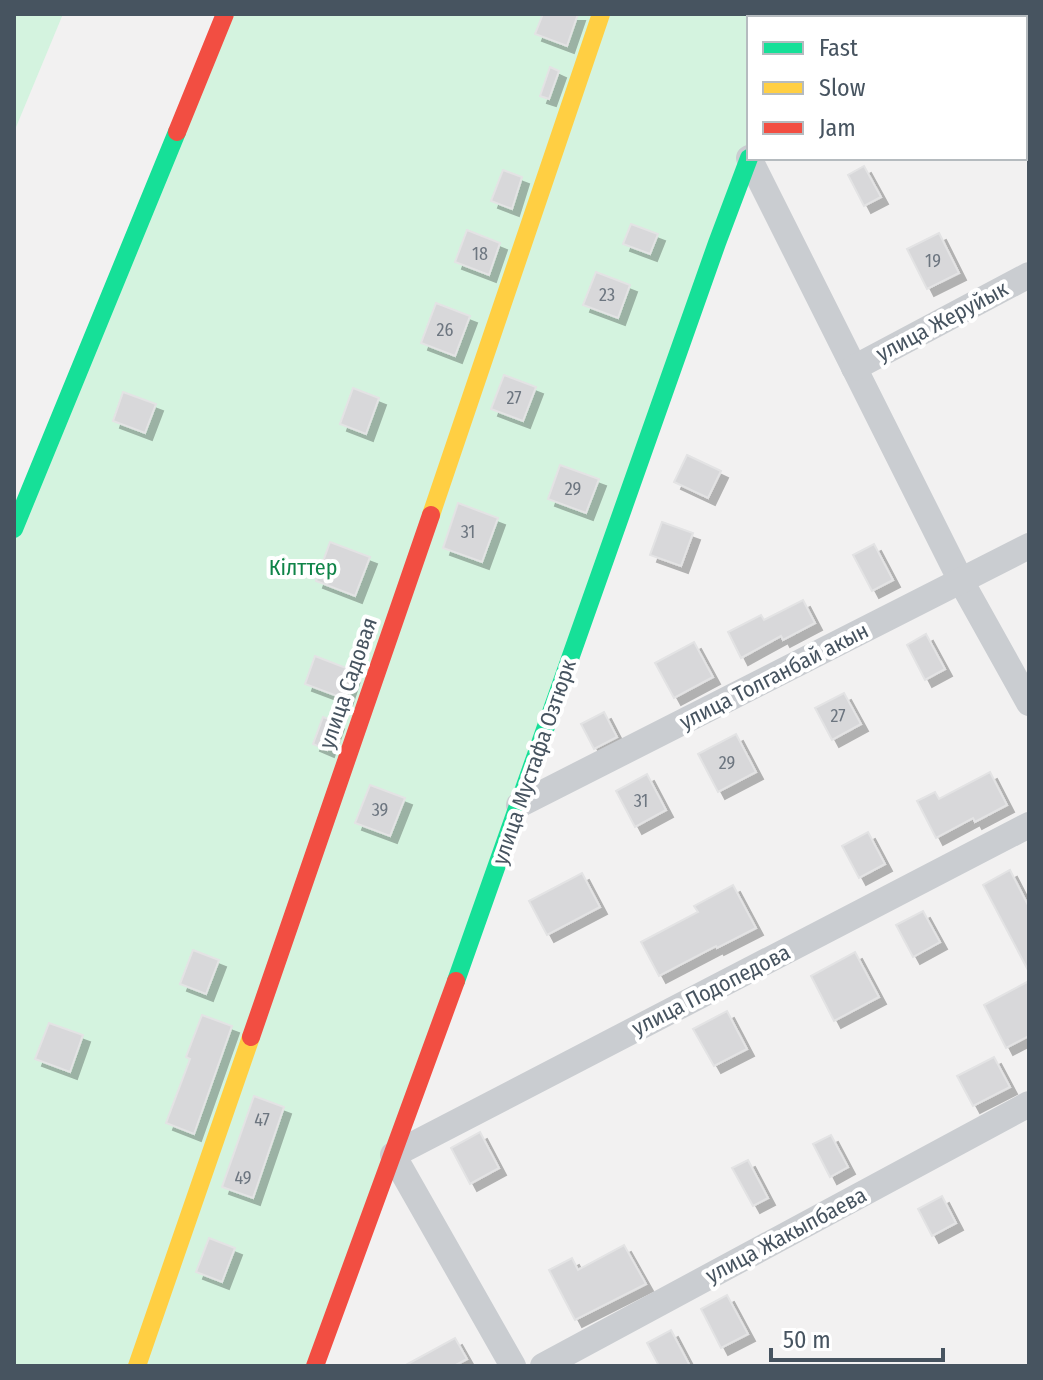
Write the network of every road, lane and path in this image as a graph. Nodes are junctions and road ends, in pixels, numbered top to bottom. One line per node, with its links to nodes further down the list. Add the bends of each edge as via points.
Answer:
1 (225, 14): 7 (street)
2 (601, 14): 15 (street, улица Садовая)
3 (748, 160): 11 (street, улица Мустафа Озтюрк)
4 (750, 160): 6 (street)
5 (1029, 275): 6 (street, улица Жеруйык)
6 (854, 368): 9 (street)
7 (14, 529)
8 (1029, 546): 9 (street, улица Толганбай акын)
9 (961, 581): 10 (street); 11 (street, улица Толганбай акын)
10 (1029, 703)
11 (519, 805): 14 (street, улица Мустафа Озтюрк)
12 (1029, 825): 14 (street, улица Подопедова)
13 (1029, 1104): 18 (street, улица Жакыпбаева)
14 (393, 1155): 16 (street, улица Мустафа Озтюрк); 17 (street)
15 (137, 1366)
16 (315, 1366)
17 (513, 1366)
18 (543, 1366)

